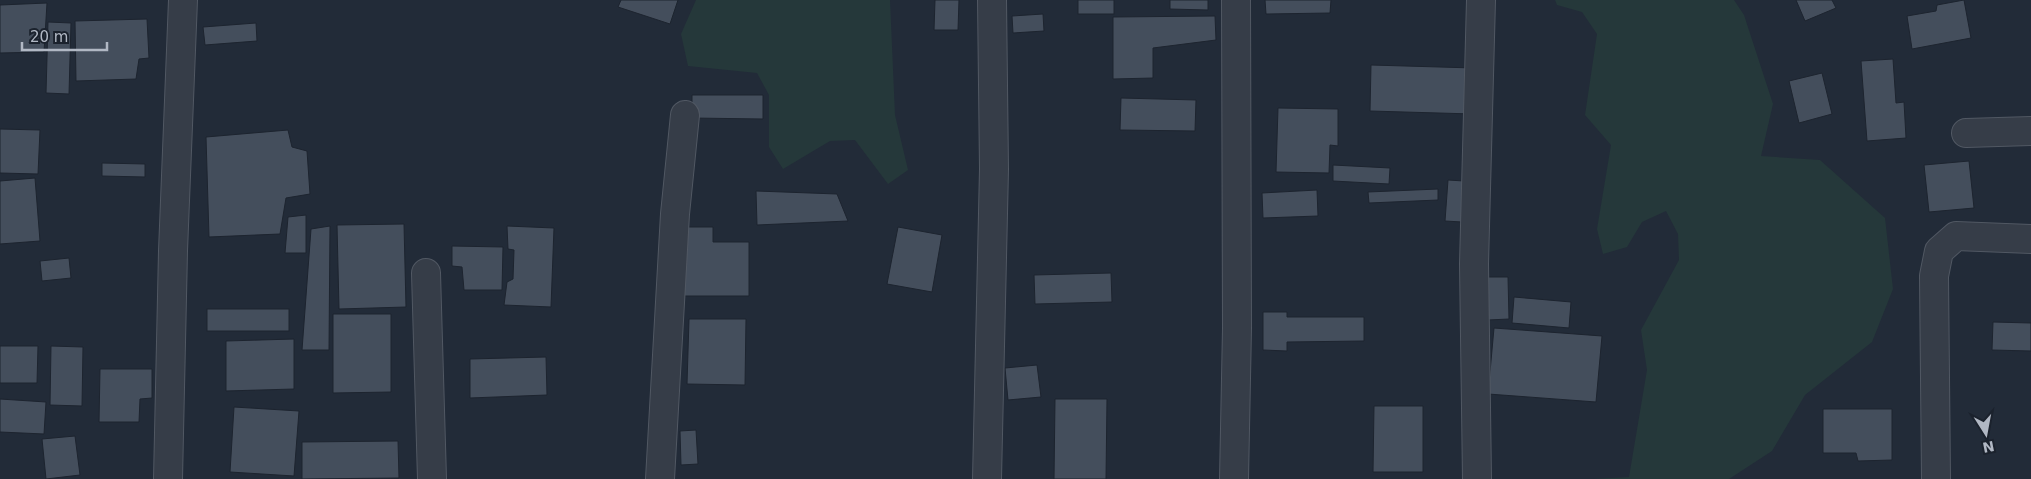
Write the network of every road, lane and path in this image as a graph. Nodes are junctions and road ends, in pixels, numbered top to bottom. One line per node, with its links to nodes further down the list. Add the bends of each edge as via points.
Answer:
1 (183, 0): 10 (street)
2 (992, 0): 13 (street, via 994,169)
3 (1236, 0): 14 (street)
4 (1481, 0): 15 (street, via 1474,264)
5 (685, 115): 12 (street)
6 (2031, 131): 7 (street)
7 (1966, 133)
8 (2031, 239): 16 (street, via 1956,236 1939,251 1934,276)
9 (426, 273): 11 (street)
10 (168, 479)
11 (432, 479)
12 (660, 479)
13 (988, 479)
14 (1234, 479)
15 (1477, 479)
16 (1936, 479)

